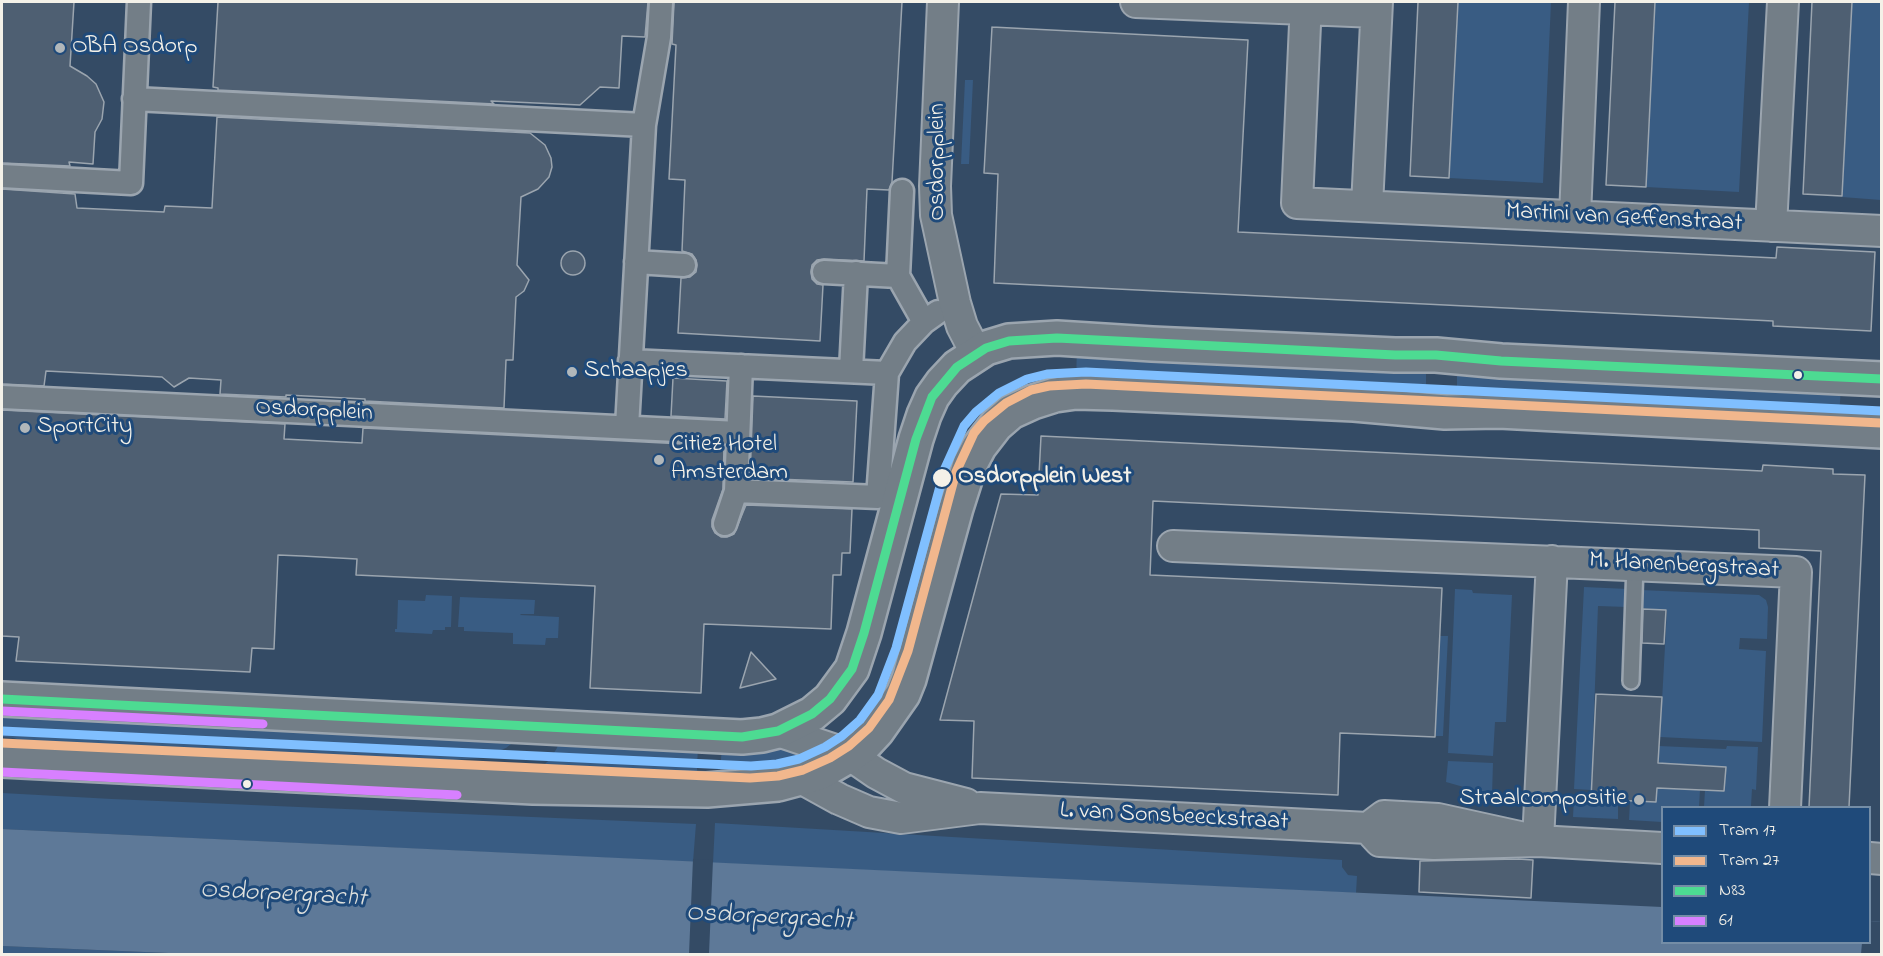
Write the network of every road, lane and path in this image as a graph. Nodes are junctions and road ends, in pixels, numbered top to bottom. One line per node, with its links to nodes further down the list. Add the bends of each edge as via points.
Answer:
1 (139, 2): 9 (street)
2 (661, 2): 10 (street)
3 (943, 2): 22 (street, Osdorpplein, via 936,215 955,303)
4 (1136, 2): 7 (street)
5 (1584, 2): 14 (street)
6 (1783, 2): 15 (street)
7 (1306, 5): 8 (street); 13 (street, Martini van Geffenstraat, via 1297,202)
8 (1376, 7): 13 (street)
9 (134, 99): 10 (street); 11 (street, via 131,183)
10 (644, 125): 17 (street)
11 (2, 176)
12 (902, 191): 21 (street, Osdorpplein)
13 (1367, 206): 14 (street, Martini van Geffenstraat)
14 (1575, 216): 15 (street, Martini van Geffenstraat)
15 (1771, 226): 16 (street, Martini van Geffenstraat)
16 (1881, 231)
17 (636, 262): 18 (street); 23 (street)
18 (684, 265)
19 (824, 272): 20 (street)
20 (856, 273): 21 (street); 25 (street)
21 (898, 276): 26 (street, via 931,317 905,342)
22 (976, 353): 27 (street, via 1009,341 1057,338); 39 (street, via 942,383 924,415 852,669 830,699 812,714)
23 (630, 361): 24 (street); 29 (street)
24 (741, 366): 25 (street); 31 (street)
25 (851, 371): 26 (street)
26 (886, 373): 32 (street, via 878,497)
27 (1881, 379)
28 (2, 397): 29 (street, Osdorpplein)
29 (627, 427): 31 (street, Osdorpplein)
30 (1881, 430): 40 (street, via 1499,411 1445,412 1094,392 1055,395 1019,408 996,424 970,464 903,694 877,731)
31 (738, 433): 32 (street)
32 (736, 491): 33 (street)
33 (724, 524)
34 (1173, 546): 35 (street, M. Hanenbergstraat)
35 (1552, 561): 36 (street, M. Hanenbergstraat); 45 (street)
36 (1635, 565): 37 (lane); 43 (street, M. Hanenbergstraat, via 1796,572)
37 (1631, 681)
38 (2, 699): 39 (street, via 742,737)
39 (778, 731): 40 (street, L. van Sonsbeeckstraat)
40 (850, 755): 42 (street, via 819,773); 44 (street, L. van Sonsbeeckstraat, via 904,788)
41 (2, 760): 42 (street, via 533,787 707,790 778,784)
42 (801, 778): 44 (street, L. van Sonsbeeckstraat, via 870,812 901,818)
43 (1785, 806)
44 (980, 808): 45 (street, L. van Sonsbeeckstraat, via 1368,828 1384,816 1438,819)
45 (1538, 842): 46 (street, L. van Sonsbeeckstraat)
46 (1661, 848)

